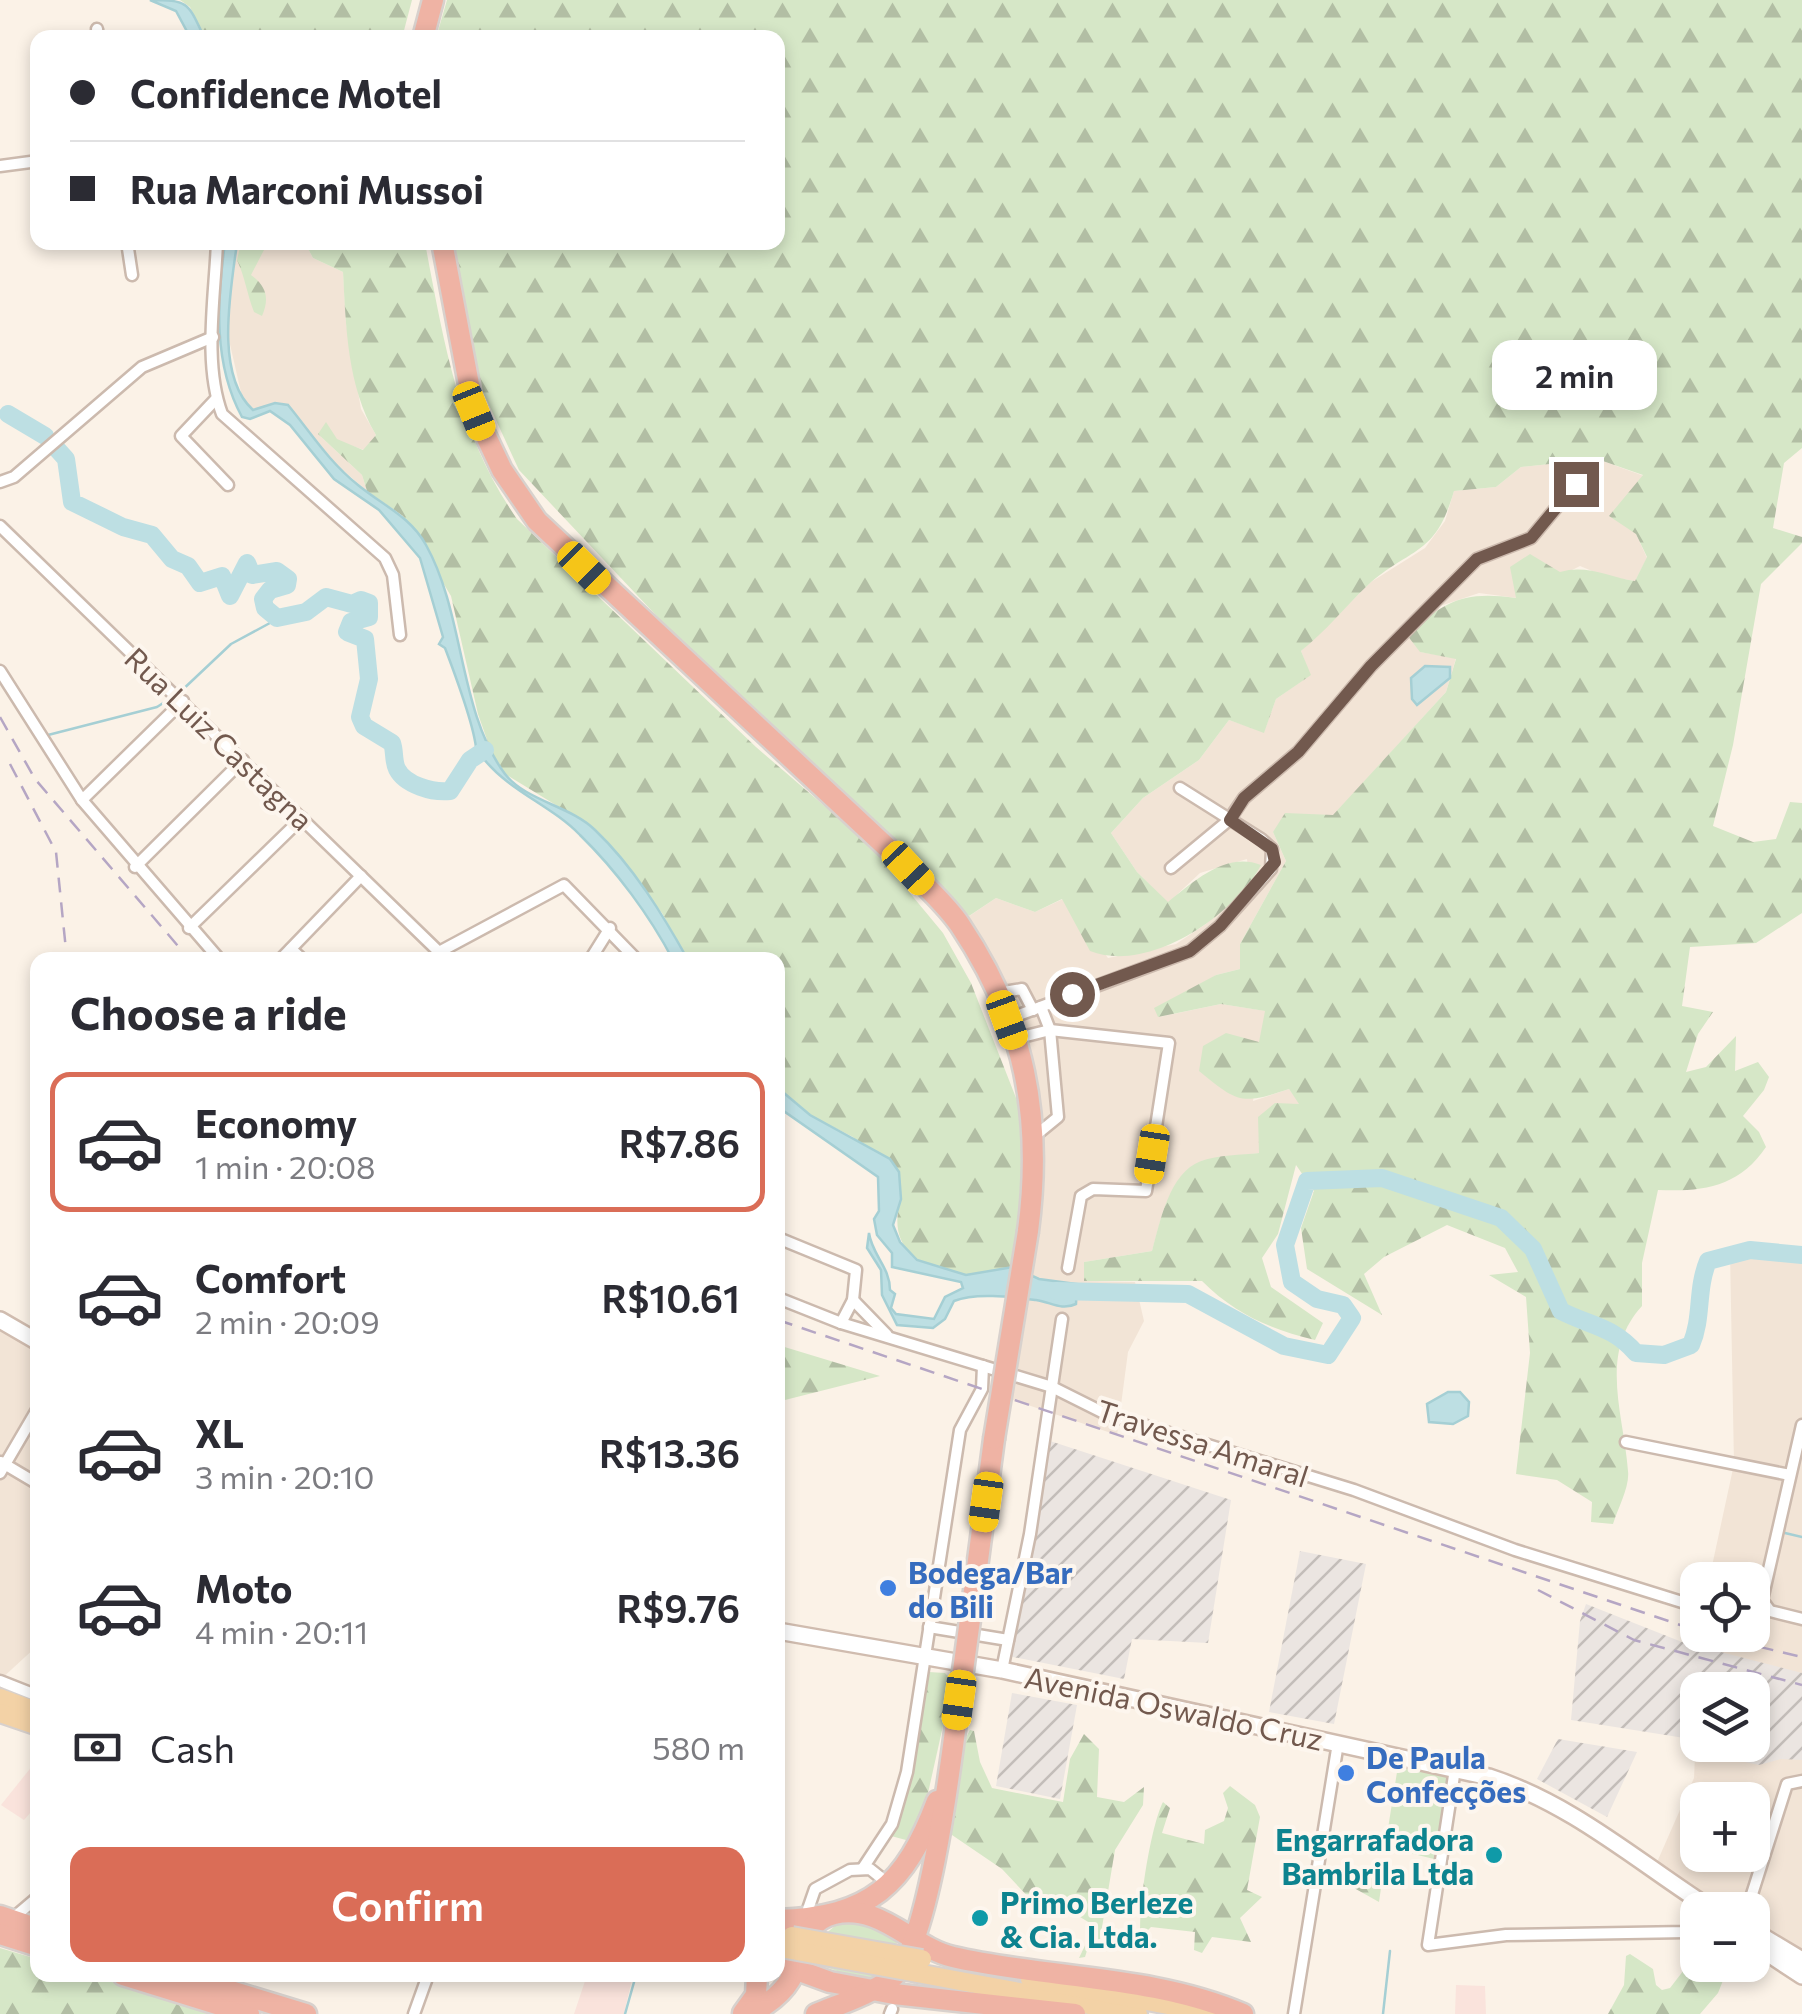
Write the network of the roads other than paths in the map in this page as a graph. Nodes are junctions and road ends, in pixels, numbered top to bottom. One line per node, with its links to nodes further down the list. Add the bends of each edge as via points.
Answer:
1 (433, 0): 2 (highway)
2 (424, 30)
3 (30, 162): 4 (street)
4 (0, 166)
5 (129, 250): 8 (street)
6 (217, 250): 9 (street)
7 (444, 250): 36 (highway, via 474,411 502,470 537,521 908,868 959,923)
8 (132, 274)
9 (214, 337): 10 (street); 11 (street, via 142,367)
10 (216, 399): 13 (street, via 180,436); 15 (street, via 233,426 385,558)
11 (0, 482)
12 (1576, 484): 22 (street, via 1531,538 1477,559)
13 (228, 485)
14 (0, 526): 17 (street, Rua Luiz Castagna)
15 (400, 635)
16 (0, 671): 20 (street)
17 (182, 701): 18 (street, Rua Luiz Castagna); 20 (street)
18 (243, 760): 21 (street, Rua Luiz Castagna); 23 (street)
19 (1180, 788): 22 (street)
20 (82, 800): 23 (street)
21 (302, 818): 25 (street, Rua Luiz Castagna); 26 (street)
22 (1230, 820): 24 (street); 37 (street, via 1272,849 1275,862 1220,926 1190,951)
23 (135, 866): 26 (street)
24 (1171, 868)
25 (362, 876): 28 (street); 32 (street, Rua Luiz Castagna)
26 (188, 928): 29 (street)
27 (610, 928): 33 (street, via 564,885); 34 (street); 35 (street)
28 (291, 949): 30 (street); 31 (street)
29 (212, 952)
30 (288, 952)
31 (294, 952)
32 (433, 952)
33 (444, 952)
34 (595, 952)
35 (630, 952)
36 (997, 993): 37 (street, via 1022,989); 38 (highway)
37 (1037, 1008): 38 (street); 39 (street)
38 (1011, 1029): 39 (street); 40 (highway)
39 (1050, 1030): 40 (street, via 1058,1117); 42 (street, via 1169,1043 1146,1191 1093,1189 1081,1196)
40 (1036, 1135): 74 (highway, bridge)
41 (785, 1241): 43 (street, via 856,1270)
42 (1068, 1268)
43 (854, 1300): 47 (street); 49 (street)
44 (785, 1301): 47 (street, Travessa Amaral)
45 (1062, 1318): 51 (street)
46 (0, 1320): 48 (street)
47 (842, 1322): 49 (street, Travessa Amaral)
48 (30, 1337)
49 (889, 1337): 50 (street, Travessa Amaral)
50 (983, 1366): 51 (street, Travessa Amaral); 62 (street, via 982,1390 960,1430)
51 (1052, 1387): 59 (street, Travessa Amaral, via 1104,1413); 64 (street)
52 (30, 1421): 55 (street)
53 (1802, 1425): 56 (street)
54 (1626, 1442): 56 (street)
55 (2, 1467): 57 (street)
56 (1790, 1475): 58 (street)
57 (30, 1480)
58 (1769, 1562)
59 (1680, 1601)
60 (1770, 1608): 61 (street)
61 (1802, 1620)
62 (930, 1627): 64 (street); 65 (street)
63 (785, 1632): 65 (street, Avenida Oswaldo Cruz)
64 (1008, 1640): 66 (street)
65 (925, 1656): 66 (street, Avenida Oswaldo Cruz); 77 (street, via 892,1824)
66 (1002, 1670): 73 (street, Avenida Oswaldo Cruz)
67 (0, 1681): 68 (street)
68 (30, 1693)
69 (0, 1698): 70 (main road)
70 (30, 1709)
71 (0, 1713): 72 (main road)
72 (30, 1723)
73 (1338, 1743): 75 (street, Avenida Oswaldo Cruz); 115 (street)
74 (950, 1768): 78 (highway, via 921,1841); 87 (highway)
75 (1456, 1769): 79 (street, Avenida Oswaldo Cruz, via 1529,1790); 86 (street, via 1428,1945 1506,1935)
76 (1802, 1781): 80 (street, via 1787,1784)
77 (863, 1868): 78 (street); 83 (street, via 816,1889)
78 (891, 1886): 82 (highway)
79 (1685, 1892)
80 (1753, 1892)
81 (30, 1905): 84 (street)
82 (835, 1914): 83 (highway); 87 (highway, via 880,1918); 91 (highway)
83 (805, 1918): 90 (highway)
84 (3, 1923): 85 (highway); 88 (highway)
85 (30, 1928)
86 (1680, 1932)
87 (912, 1938): 104 (highway, via 902,1967); 114 (highway, via 948,1956 1150,1988)
88 (30, 1941)
89 (1770, 1941): 95 (street)
90 (785, 1943)
91 (785, 1944)
92 (785, 1945): 96 (main road, bridge)
93 (785, 1947): 104 (highway, via 830,1982)
94 (1770, 1956): 97 (street)
95 (1802, 1960)
96 (920, 1966): 112 (main road); 113 (main road)
97 (1802, 1976)
98 (153, 1982): 105 (highway)
99 (194, 1982): 105 (highway)
100 (231, 1982): 105 (street)
101 (425, 1982): 107 (street)
102 (757, 1982): 108 (highway)
103 (781, 1982): 109 (highway, via 780,1992)
104 (873, 1989): 110 (highway); 111 (highway)
105 (246, 2004): 106 (highway)
106 (306, 2014)
107 (414, 2014)
108 (742, 2014)
109 (750, 2014)
110 (816, 2014)
111 (1075, 2014)
112 (1138, 2014)
113 (1216, 2014)
114 (1243, 2014)
115 (1294, 2014)

